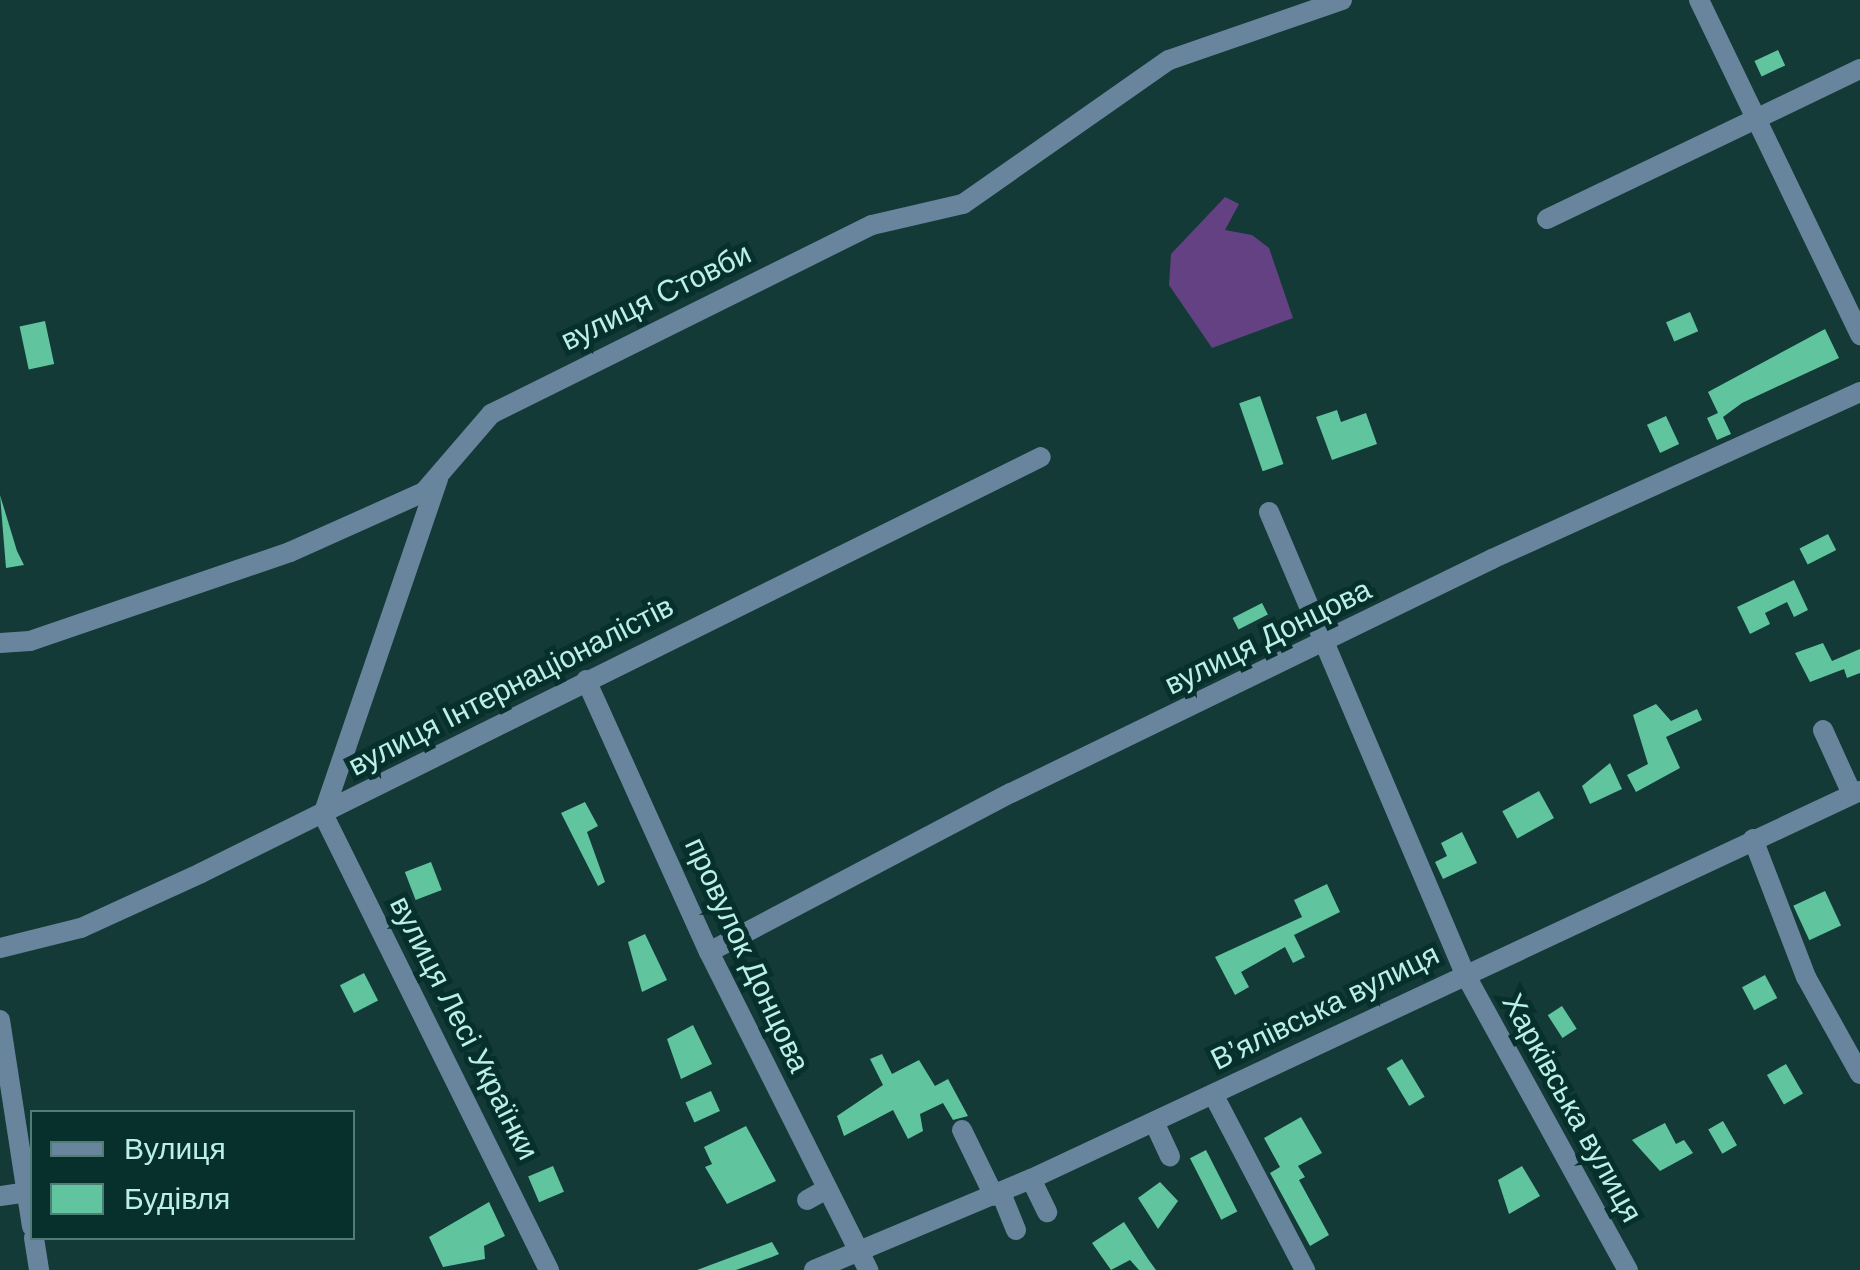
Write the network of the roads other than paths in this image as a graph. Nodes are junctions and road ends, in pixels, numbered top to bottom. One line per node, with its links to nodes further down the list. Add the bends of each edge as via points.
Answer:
1 (1342, 0): 9 (street, вулиця Стовби, via 1169,60 963,204 872,224 550,382 491,414)
2 (1698, 0): 4 (street)
3 (1860, 69): 4 (street)
4 (1753, 117): 5 (street); 6 (street)
5 (1547, 219)
6 (1860, 335)
7 (1860, 392): 12 (street, вулиця Донцова, via 1492,559)
8 (1041, 457): 13 (street, вулиця Інтернаціоналістів)
9 (441, 473): 11 (street, вулиця Стовби, via 424,492 290,552 30,641); 16 (street)
10 (1269, 512): 12 (street, Харківська вулиця)
11 (0, 643)
12 (1327, 644): 19 (street, вулиця Донцова, via 1011,793); 20 (street, Харківська вулиця)
13 (586, 680): 16 (street, вулиця Інтернаціоналістів); 19 (street, провулок Донцова)
14 (1823, 730): 15 (street)
15 (1856, 793): 17 (street, В’ялівська вулиця)
16 (323, 814): 18 (street, вулиця Інтернаціоналістів, via 81,928); 39 (street, вулиця Лесі Українки, via 544,1244)
17 (1752, 839): 20 (street, В’ялівська вулиця); 22 (street, via 1806,977)
18 (0, 948)
19 (709, 952): 28 (street, провулок Донцова)
20 (1465, 974): 23 (street, В’ялівська вулиця); 42 (street, Харківська вулиця)
21 (0, 1020): 29 (street)
22 (1860, 1074)
23 (1213, 1094): 24 (street, В’ялівська вулиця); 41 (street)
24 (1154, 1122): 26 (street); 27 (street, В’ялівська вулиця)
25 (962, 1130): 30 (street)
26 (1170, 1157)
27 (1031, 1179): 30 (street, В’ялівська вулиця); 33 (street)
28 (827, 1189): 32 (street); 37 (street, провулок Донцова)
29 (27, 1192): 31 (street); 34 (street)
30 (997, 1194): 35 (street); 37 (street, В’ялівська вулиця)
31 (0, 1196)
32 (807, 1200)
33 (1047, 1212)
34 (30, 1213)
35 (1016, 1230)
36 (34, 1240): 38 (street)
37 (863, 1262): 40 (street, В’ялівська вулиця)
38 (39, 1270)
39 (549, 1270)
40 (814, 1270)
41 (1305, 1270)
42 (1628, 1270)

